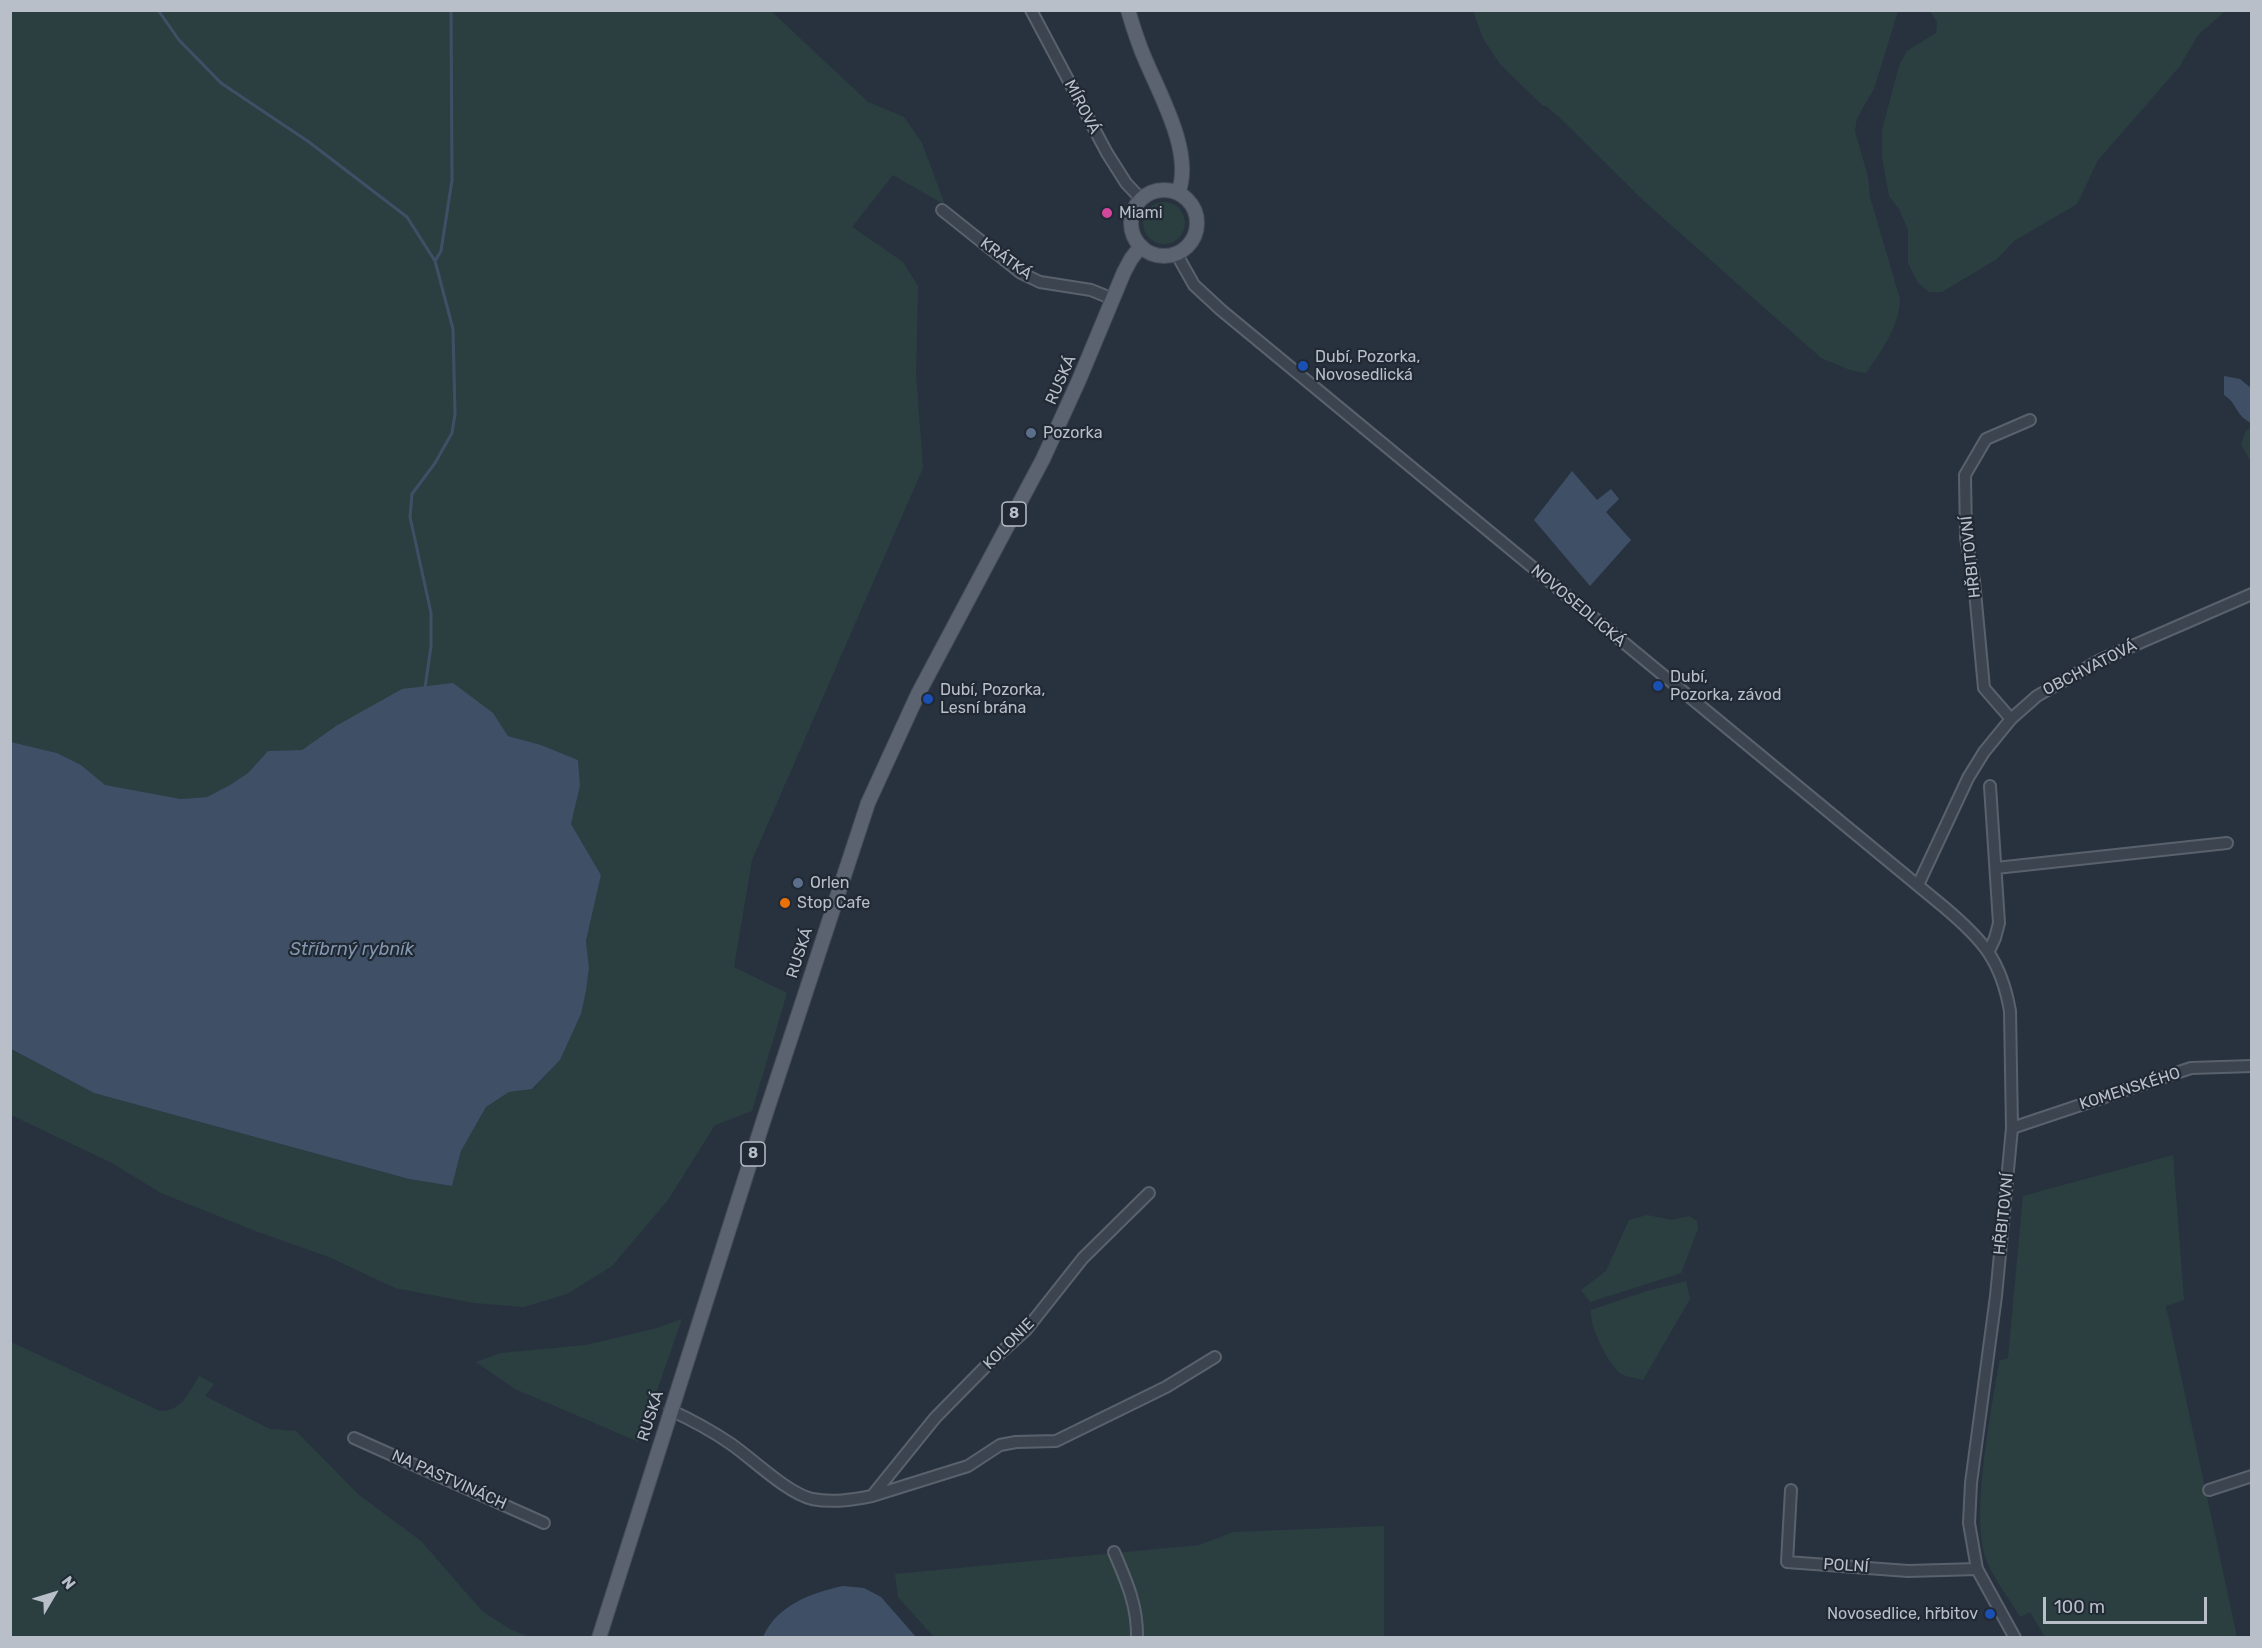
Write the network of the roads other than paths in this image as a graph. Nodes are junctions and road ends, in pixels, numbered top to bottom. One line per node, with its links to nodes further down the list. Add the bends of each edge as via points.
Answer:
1 (1031, 10): 4 (street, MÍROVÁ, via 1107,153)
2 (1128, 10): 3 (main road, via 1175,136 1182,169)
3 (1178, 193): 4 (main road, via 1160,190); 7 (main road, via 1187,199 1197,218 1192,239)
4 (1141, 199): 6 (main road, via 1131,220 1135,239)
5 (942, 210): 8 (street, KRÁTKÁ, via 1021,273 1040,282 1090,290)
6 (1141, 246): 7 (main road, via 1158,255); 8 (main road, RUSKÁ / 8)
7 (1176, 253): 15 (street, NOVOSEDLICKÁ, via 1194,285 1253,337)
8 (1113, 299): 21 (main road, RUSKÁ / 8, via 1043,459 878,778 853,843)
9 (2030, 420): 11 (street, HŘBITOVNÍ, via 1986,439 1965,475 1966,538 1984,688)
10 (2252, 594): 11 (street, OBCHVATOVÁ, via 2091,664 2037,696)
11 (2011, 719): 15 (street, OBCHVATOVÁ, via 1968,778)
12 (1990, 786): 14 (street)
13 (2227, 843): 14 (street)
14 (1996, 868): 16 (street, via 1999,923)
15 (1918, 885): 16 (street, NOVOSEDLICKÁ)
16 (1989, 951): 18 (street, HŘBITOVNÍ, via 1999,969 2010,1011)
17 (2252, 1066): 18 (street, KOMENSKÉHO, via 2191,1068)
18 (2012, 1128): 29 (street, HŘBITOVNÍ, via 1996,1296 1971,1483 1969,1523)
19 (1149, 1193): 26 (street, KOLONIE, via 1083,1258 1026,1330 935,1418)
20 (1215, 1356): 26 (street, via 1166,1387 1056,1441 1000,1444 968,1466)
21 (670, 1410): 26 (street, via 731,1444 790,1489 810,1498 836,1502); 30 (main road, RUSKÁ / 8)
22 (354, 1438): 27 (street, NA PASTVINÁCH)
23 (2252, 1476): 25 (street)
24 (1791, 1490): 29 (street, POLNÍ, via 1787,1562 1908,1571)
25 (2209, 1490)
26 (872, 1496)
27 (544, 1523)
28 (1114, 1552): 31 (street, via 1133,1597)
29 (1977, 1569): 32 (street, HŘBITOVNÍ)
30 (599, 1638)
31 (1137, 1638)
32 (2014, 1638)

